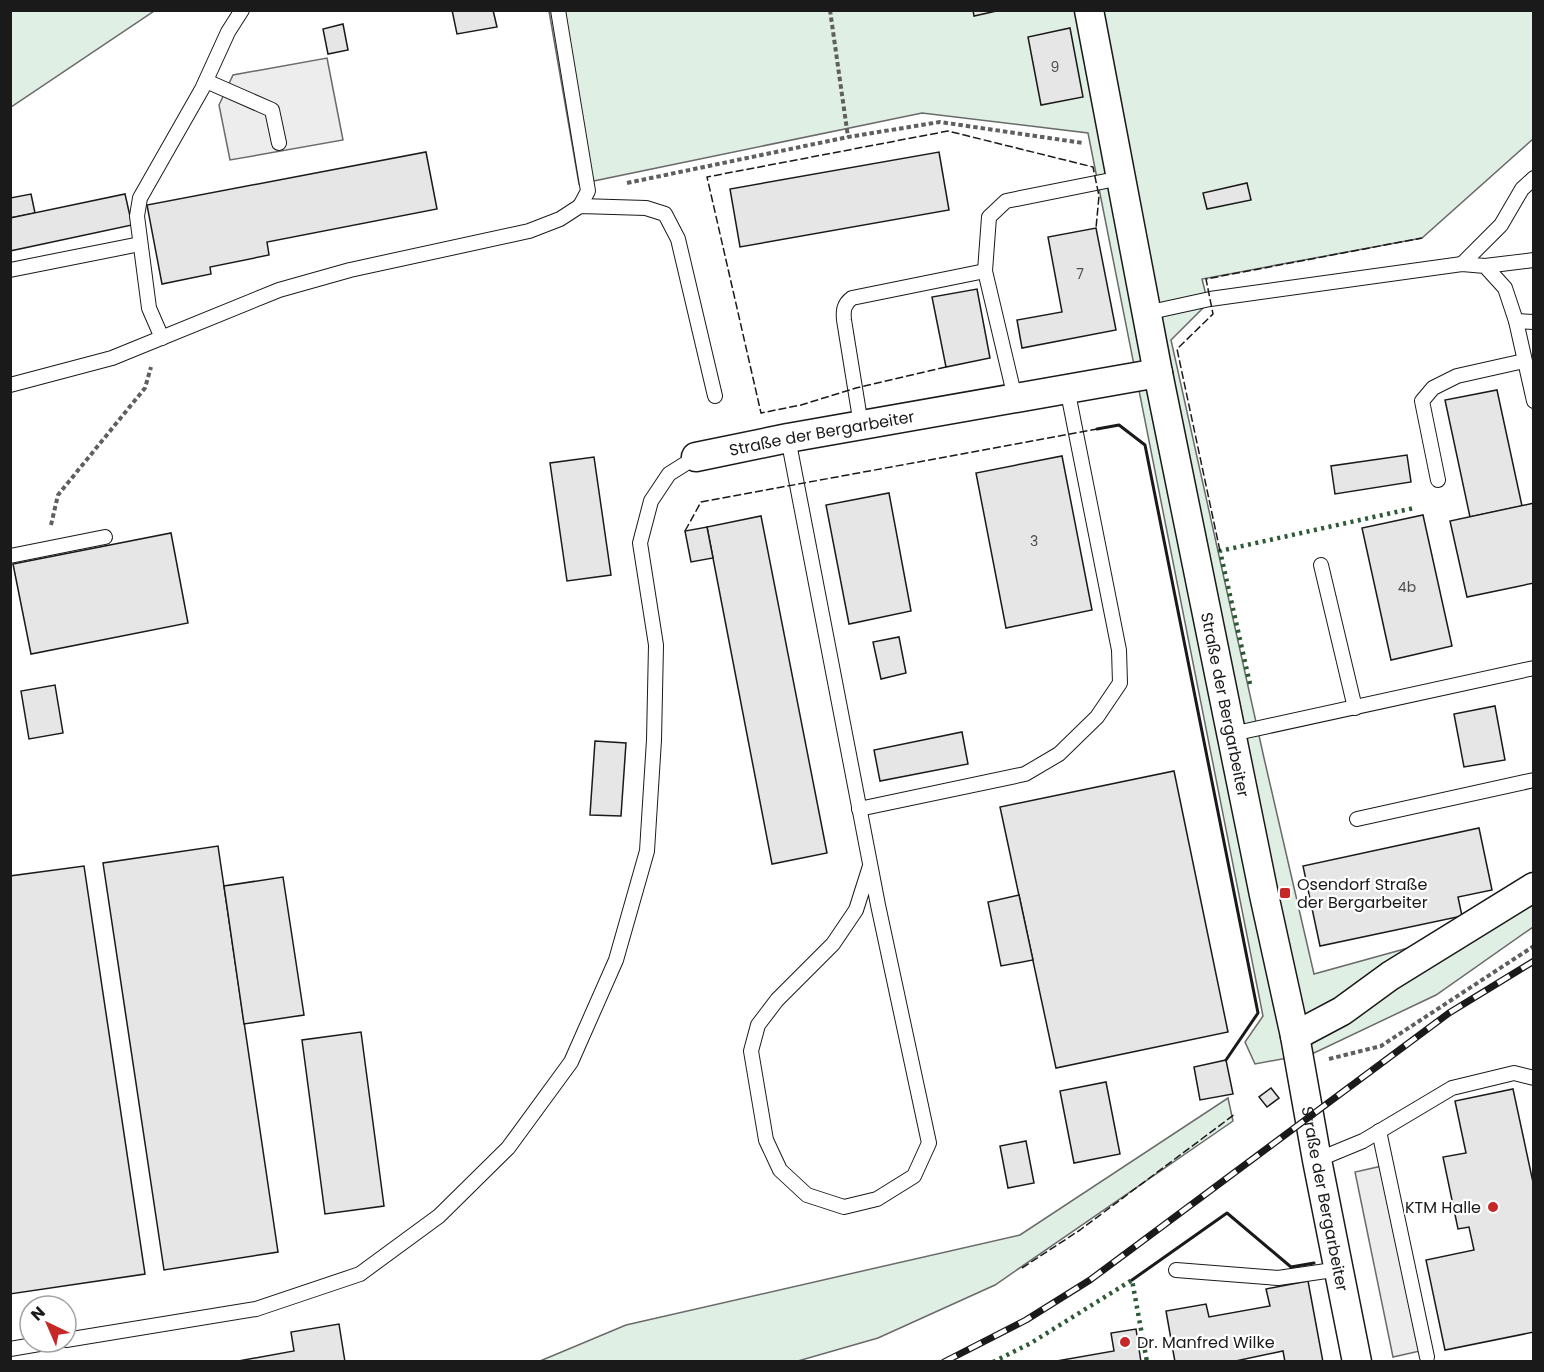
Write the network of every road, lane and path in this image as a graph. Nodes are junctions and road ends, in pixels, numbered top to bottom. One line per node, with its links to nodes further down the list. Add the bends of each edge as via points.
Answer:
1 (243, 10): 5 (lane, via 228,32)
2 (558, 10): 11 (lane)
3 (830, 10): 6 (path)
4 (1089, 10): 8 (street, Straße der Bergarbeiter)
5 (206, 81): 7 (lane, via 272,110); 13 (lane, via 140,198)
6 (848, 137): 8 (path, via 940,122); 11 (path)
7 (279, 143)
8 (1115, 148): 9 (street, Straße der Bergarbeiter)
9 (1121, 178): 18 (lane, via 1006,201 989,217); 19 (street, Straße der Bergarbeiter)
10 (1533, 178): 15 (lane, via 1501,225)
11 (588, 191): 12 (lane)
12 (580, 206): 22 (lane, via 529,231 350,270 279,290); 27 (lane, via 646,208 665,214 678,239)
13 (140, 244): 17 (lane); 22 (lane)
14 (1533, 260): 16 (lane)
15 (1462, 264): 16 (lane); 19 (lane, via 1210,299)
16 (1485, 266): 20 (lane, via 1505,288)
17 (10, 270)
18 (985, 271): 28 (lane); 30 (lane, via 847,302 844,320)
19 (1146, 313): 24 (street, Straße der Bergarbeiter)
20 (1516, 321): 21 (lane); 23 (lane)
21 (1533, 322)
22 (157, 340): 25 (lane, via 112,358); 35 (path, via 145,388 58,495)
23 (1524, 361): 29 (lane); 33 (lane, via 1457,376 1433,388 1422,401)
24 (1158, 373): 26 (street, Straße der Bergarbeiter); 40 (street, Straße der Bergarbeiter)
25 (10, 385)
26 (1067, 388): 28 (street, Straße der Bergarbeiter); 42 (lane, via 1119,650 1119,683 1097,717 1067,747 1025,774)
27 (715, 396)
28 (1015, 398): 30 (street, Straße der Bergarbeiter)
29 (1533, 400)
30 (861, 425): 31 (street, Straße der Bergarbeiter)
31 (788, 438): 32 (street, Straße der Bergarbeiter); 42 (lane)
32 (696, 457): 54 (lane, via 669,474 651,501 640,543 656,645 647,851 616,960 571,1062 508,1148 439,1216 360,1274 256,1309)
33 (1438, 480)
34 (105, 537): 35 (lane)
35 (45, 549): 36 (lane)
36 (10, 556)
37 (1321, 565): 39 (lane)
38 (1533, 668): 39 (lane)
39 (1355, 708): 40 (lane)
40 (1232, 734): 47 (street, Straße der Bergarbeiter)
41 (1533, 780): 43 (lane)
42 (859, 809): 44 (lane)
43 (1357, 819)
44 (870, 866): 44 (lane, via 929,1143 914,1176 877,1199 844,1207 807,1195 780,1170 766,1140 751,1052 758,1025 777,1000 833,944 856,910)
45 (1533, 888): 47 (street, via 1390,976 1342,1011)
46 (1533, 946): 48 (path, via 1381,1046 1336,1056)
47 (1295, 1036): 48 (street, Straße der Bergarbeiter)
48 (1301, 1070): 51 (street, Straße der Bergarbeiter)
49 (1533, 1078): 50 (lane, via 1514,1073 1452,1088)
50 (1379, 1131): 51 (lane); 55 (lane)
51 (1317, 1160): 52 (street, Straße der Bergarbeiter)
52 (1340, 1269): 53 (lane, via 1278,1278); 56 (street, Straße der Bergarbeiter)
53 (1176, 1270)
54 (78, 1338)
55 (1427, 1357)
56 (1358, 1362)

